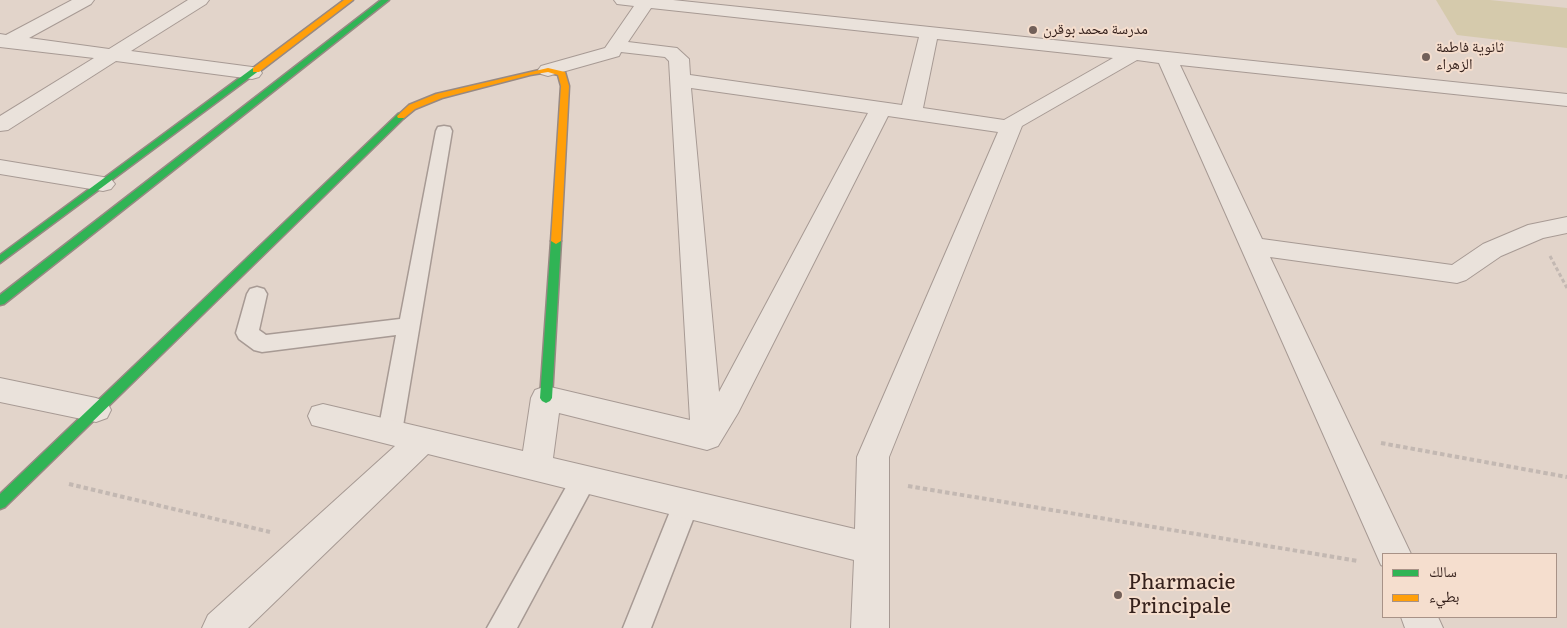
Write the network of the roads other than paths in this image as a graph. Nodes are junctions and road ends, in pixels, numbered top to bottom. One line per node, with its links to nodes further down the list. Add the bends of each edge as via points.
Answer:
1 (84, 0): 9 (street)
2 (200, 0): 12 (street)
3 (350, 0): 15 (street)
4 (385, 0): 29 (street)
5 (623, 0): 6 (street)
6 (646, 2): 7 (street); 10 (street)
7 (718, 5): 8 (street, via 831,14)
8 (929, 32): 11 (street); 19 (street)
9 (3, 43): 12 (street)
10 (616, 46): 14 (street, via 612,52); 16 (street, via 670,52 679,59)
11 (1134, 54): 13 (street); 21 (street, via 1013,122)
12 (112, 55): 15 (street); 20 (street)
13 (1167, 58): 17 (street); 26 (street)
14 (548, 70): 32 (street, via 562,74 565,86); 33 (street, via 439,96 412,107)
15 (252, 73): 24 (street)
16 (680, 80): 18 (street); 36 (street)
17 (1567, 100)
18 (880, 108): 19 (street); 36 (street, via 723,413)
19 (911, 113): 21 (street)
20 (0, 125)
21 (1011, 127): 42 (street, via 873,457)
22 (444, 131): 30 (lane)
23 (0, 167): 24 (street)
24 (102, 184): 27 (street)
25 (1567, 224): 26 (street, via 1537,231 1492,250 1457,274)
26 (1253, 246): 43 (street)
27 (0, 260)
28 (257, 294): 30 (lane, via 247,333 262,344)
29 (0, 301)
30 (409, 326): 35 (lane)
31 (0, 390): 33 (street)
32 (546, 398): 36 (street); 38 (street)
33 (96, 410): 40 (street)
34 (323, 416): 35 (street)
35 (390, 432): 37 (street)
36 (707, 438)
37 (423, 440): 38 (street); 44 (street)
38 (536, 468): 39 (street)
39 (584, 479): 41 (street); 45 (lane)
40 (0, 503)
41 (686, 504): 42 (street); 46 (lane)
42 (871, 549): 47 (street)
43 (1393, 553)
44 (222, 628)
45 (501, 628)
46 (637, 628)
47 (870, 628)

